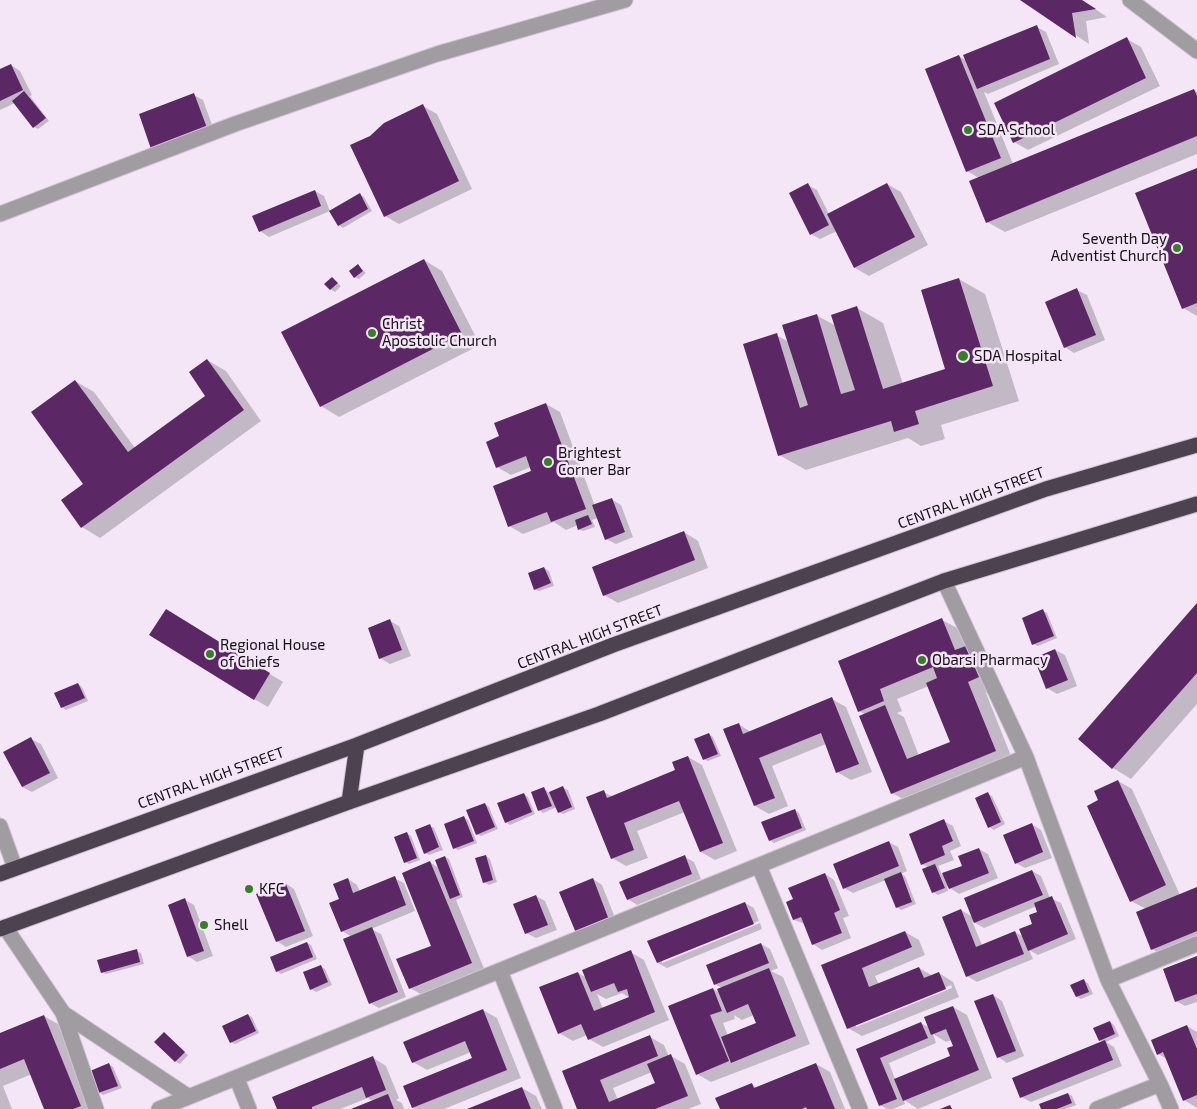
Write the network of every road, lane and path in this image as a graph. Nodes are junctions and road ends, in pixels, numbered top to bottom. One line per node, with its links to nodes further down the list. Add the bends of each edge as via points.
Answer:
1 (625, 0): 4 (street, via 437,54 235,124)
2 (1130, 0): 3 (street)
3 (1197, 51)
4 (0, 214)
5 (1197, 445): 8 (highway, CENTRAL HIGH STREET, via 1037,492 613,645)
6 (1197, 504): 7 (highway)
7 (944, 581): 9 (street); 10 (highway, via 599,714)
8 (357, 745): 10 (highway); 13 (highway, CENTRAL HIGH STREET)
9 (1026, 756): 12 (street); 18 (street)
10 (349, 802): 15 (highway)
11 (0, 826): 13 (street)
12 (759, 866): 17 (street); 27 (street)
13 (15, 868): 14 (highway, CENTRAL HIGH STREET)
14 (0, 874)
15 (3, 928): 19 (street)
16 (1197, 944): 18 (street)
17 (500, 971): 20 (street); 26 (street)
18 (1108, 980): 21 (street)
19 (63, 1013): 22 (street); 23 (street)
20 (237, 1079): 22 (street); 25 (street)
21 (1160, 1084): 28 (street); 29 (street)
22 (189, 1098): 24 (street)
23 (96, 1109)
24 (159, 1109)
25 (249, 1109)
26 (555, 1109)
27 (860, 1109)
28 (1097, 1109)
29 (1170, 1109)

